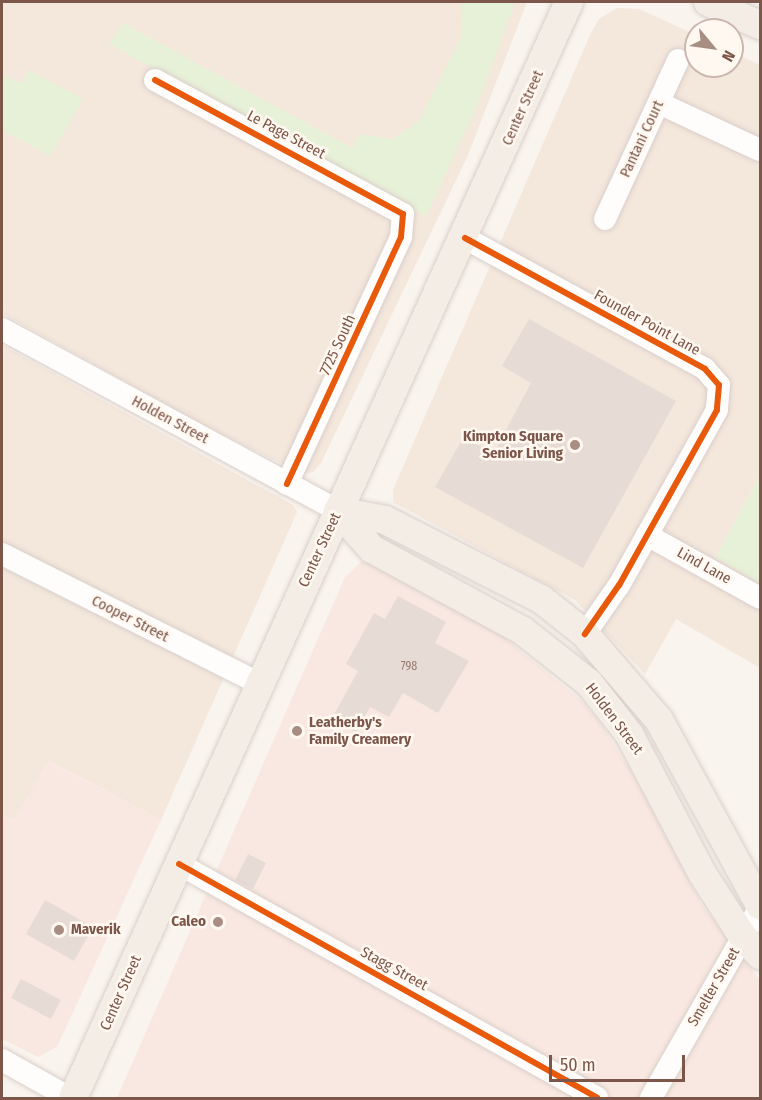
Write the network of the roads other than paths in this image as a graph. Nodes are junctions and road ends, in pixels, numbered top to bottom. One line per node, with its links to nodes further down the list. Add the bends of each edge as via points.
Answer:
1 (569, 2): 10 (main road, Center Street)
2 (708, 2): 3 (main road)
3 (760, 25)
4 (678, 60): 6 (street, Pantani Court)
5 (155, 80): 8 (street, Le Page Street)
6 (659, 103): 7 (street); 9 (street, Pantani Court)
7 (760, 150)
8 (403, 214): 12 (street, 7725 South, via 401,237)
9 (605, 219)
10 (465, 238): 13 (main road, Center Street); 14 (street, Founder Point Lane, via 705,369 716,380 720,391 717,410)
11 (2, 329): 12 (street, Holden Street)
12 (287, 484): 13 (street, Holden Street)
13 (338, 511): 17 (main road, Holden Street, via 385,520 541,600); 18 (main road, Center Street); 21 (main road, Holden Street, via 372,549 523,631 589,683 629,734 702,873)
14 (647, 535): 16 (street, Lind Lane); 17 (street, Founder Point Lane)
15 (2, 554): 18 (street, Cooper Street)
16 (760, 597)
17 (585, 634): 20 (main road, Holden Street, via 658,720)
18 (259, 683): 19 (main road, Center Street)
19 (178, 864): 23 (main road, Center Street); 24 (street, Stagg Street)
20 (760, 906): 21 (street, Smelter Street)
21 (752, 946): 25 (street, Smelter Street)
22 (2, 1060): 23 (street)
23 (72, 1098)
24 (597, 1098)
25 (651, 1098)

